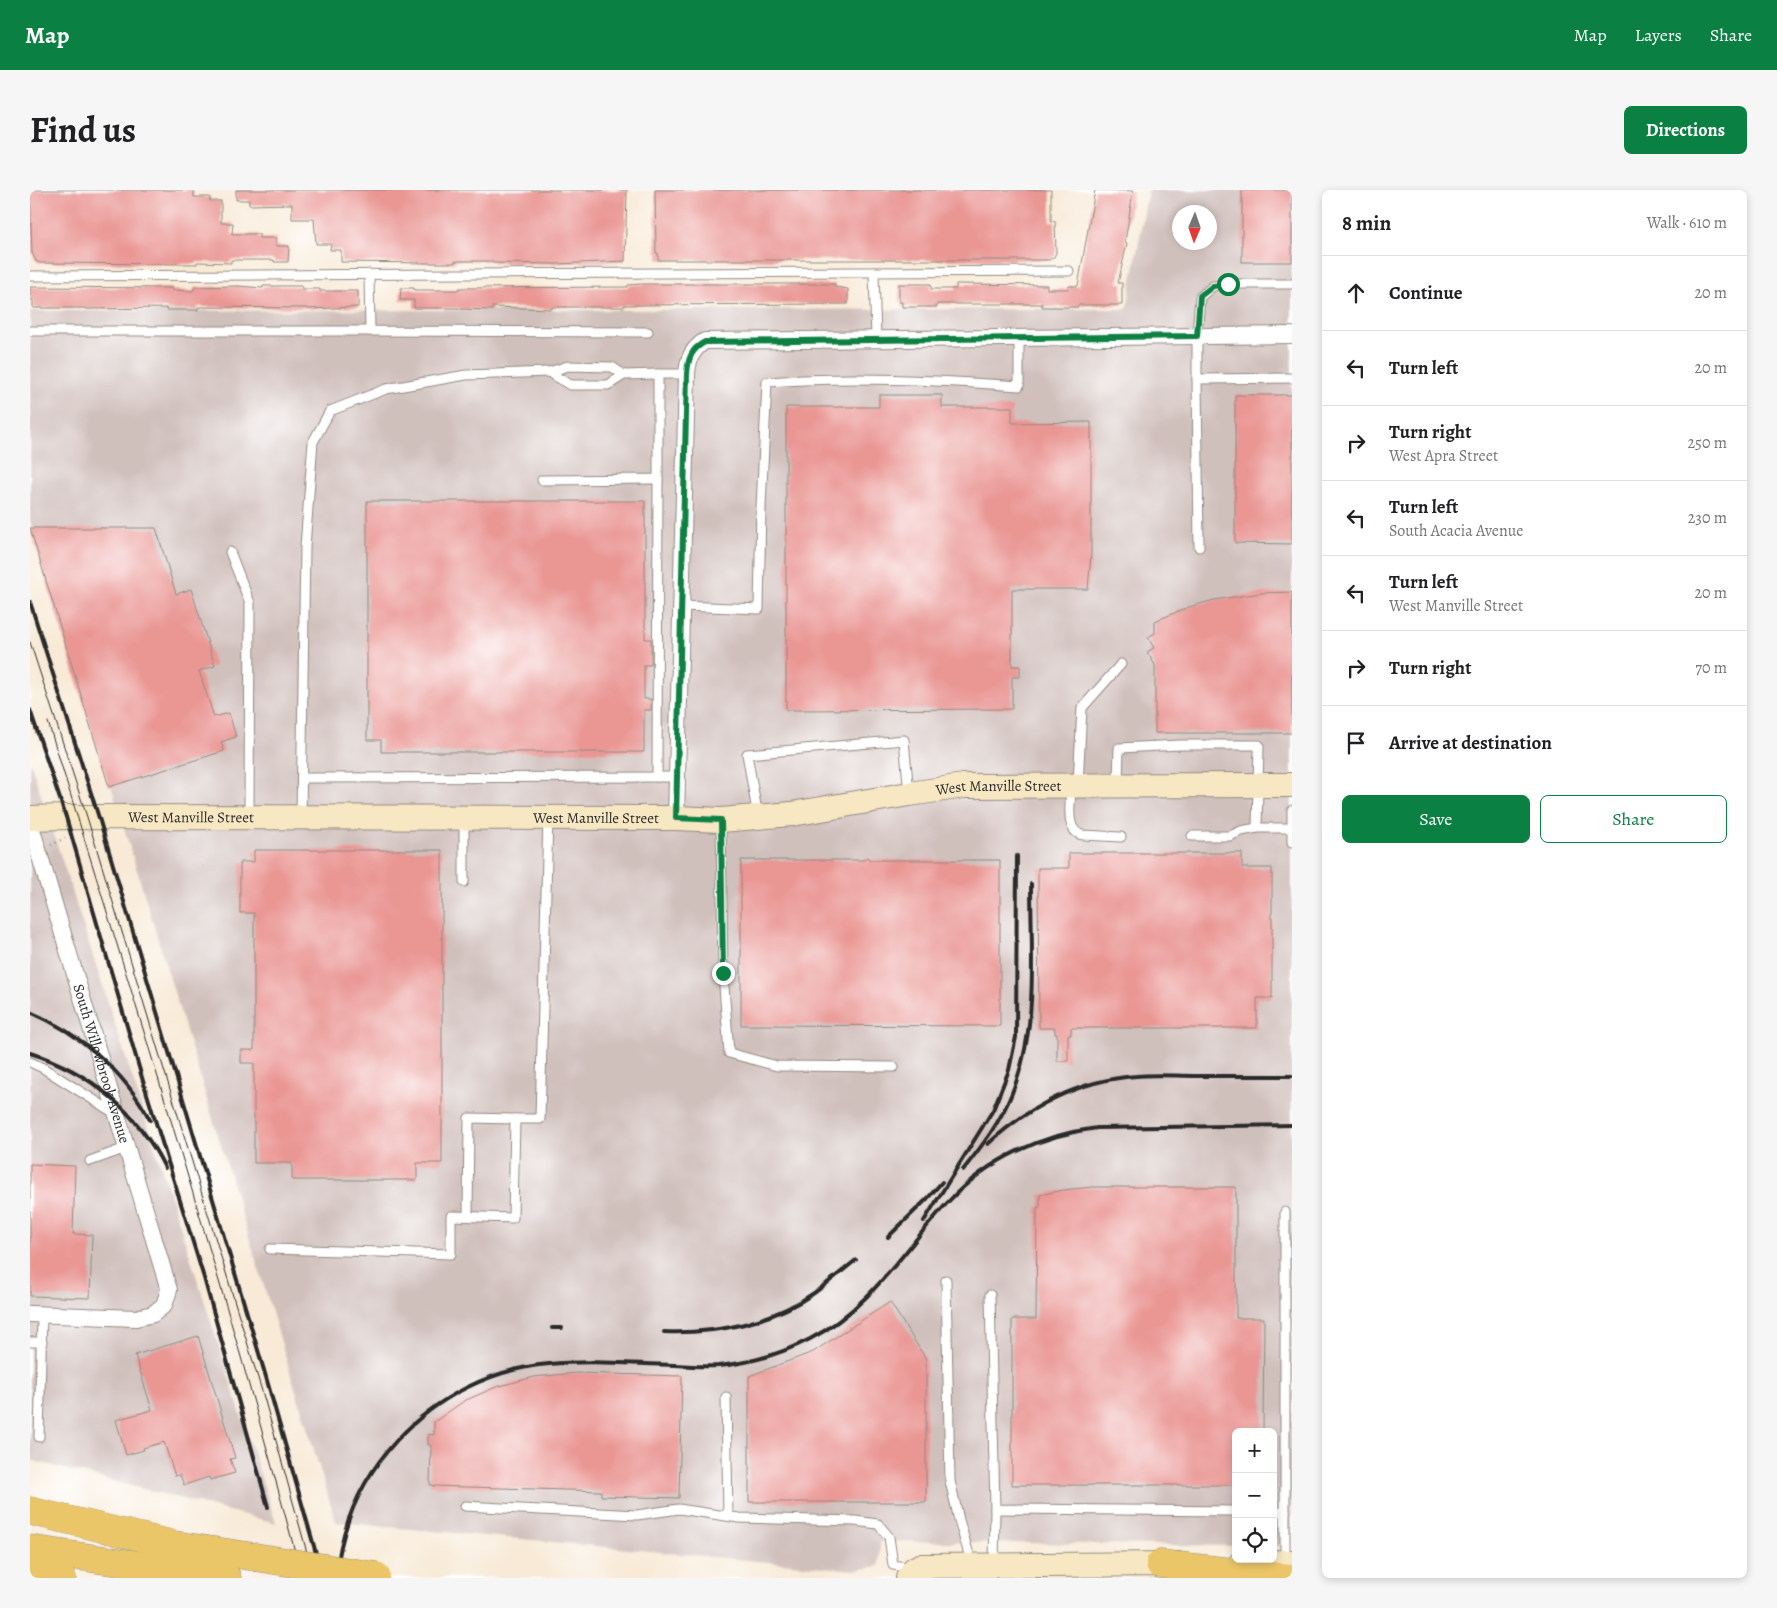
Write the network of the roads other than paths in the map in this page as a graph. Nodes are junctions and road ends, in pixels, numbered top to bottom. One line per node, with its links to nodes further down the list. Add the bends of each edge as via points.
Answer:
1 (1069, 271): 2 (lane)
2 (874, 272): 3 (lane); 12 (lane)
3 (369, 274): 4 (lane); 7 (lane)
4 (30, 276)
5 (1292, 284): 10 (lane, via 1213,286 1200,296)
6 (30, 331): 7 (lane)
7 (370, 331): 8 (lane)
8 (648, 332)
9 (1292, 335): 10 (street)
10 (1197, 336): 11 (street); 18 (lane)
11 (1020, 338): 12 (street); 23 (lane, via 1019,386 832,379 767,382 759,609)
12 (876, 340): 15 (street, via 705,342 693,350)
13 (549, 372): 16 (lane, via 568,366 612,367); 16 (lane, via 570,385 608,385); 27 (lane, via 466,375 386,390 330,411 313,442 305,547)
14 (658, 374): 15 (lane); 16 (lane); 19 (lane)
15 (687, 374): 23 (street)
16 (624, 375)
17 (1292, 378): 18 (lane)
18 (1197, 379): 21 (lane)
19 (658, 479): 20 (lane); 25 (lane)
20 (542, 480)
21 (1199, 547)
22 (230, 552): 34 (lane, via 250,603)
23 (681, 606): 26 (street)
24 (1121, 664): 28 (lane, via 1082,708)
25 (656, 777): 26 (lane); 27 (lane)
26 (677, 777): 39 (street)
27 (302, 778): 35 (lane)
28 (1075, 784): 29 (street, West Manville Street); 32 (street, West Manville Street, via 964,786); 46 (lane, via 1070,819 1073,830 1083,835)
29 (1118, 784): 30 (street, West Manville Street); 30 (lane, via 1119,748 1180,745 1259,746)
30 (1258, 784): 31 (street, West Manville Street); 43 (lane)
31 (1292, 785)
32 (909, 794): 40 (street, West Manville Street); 40 (lane, via 904,740 747,754)
33 (1292, 810): 44 (lane)
34 (249, 817): 35 (street, West Manville Street); 37 (street, West Manville Street)
35 (301, 817): 36 (street, West Manville Street)
36 (464, 817): 38 (street, West Manville Street); 48 (lane)
37 (30, 818)
38 (548, 818): 39 (street, West Manville Street); 52 (lane, via 540,1120)
39 (676, 818): 41 (street, West Manville Street)
40 (758, 818): 41 (street, West Manville Street)
41 (721, 820): 50 (lane, via 723,973 729,1053 777,1066)
42 (30, 823): 51 (street, South Willowbrook Avenue)
43 (1257, 828): 44 (lane); 45 (lane, via 1224,836)
44 (1292, 828): 47 (lane)
45 (1192, 836)
46 (1121, 837)
47 (1292, 842)
48 (464, 882)
49 (30, 1062): 51 (lane)
50 (894, 1067)
51 (116, 1114): 53 (street, South Willowbrook Avenue)
52 (515, 1119): 56 (lane, via 513,1218); 56 (lane, via 464,1118)
53 (126, 1148): 54 (lane); 60 (street, South Willowbrook Avenue, via 169,1290 164,1305 153,1314 136,1318)
54 (90, 1161)
55 (1285, 1212): 70 (lane)
56 (468, 1216): 57 (lane, via 452,1216 451,1254)
57 (270, 1250)
58 (946, 1280): 75 (lane, via 950,1482 959,1520)
59 (990, 1295): 66 (lane)
60 (36, 1314): 62 (lane)
61 (30, 1342): 62 (lane)
62 (42, 1342): 64 (lane)
63 (726, 1397): 71 (lane)
64 (39, 1437)
65 (465, 1506): 71 (lane, via 637,1515 679,1509)
66 (995, 1509): 68 (lane); 75 (lane)
67 (30, 1511): 79 (highway, bridge, via 175,1545)
68 (1232, 1511)
69 (1277, 1512): 70 (lane)
70 (1285, 1512): 76 (lane)
71 (728, 1516): 78 (lane, via 878,1524 890,1537 893,1565)
72 (30, 1549): 82 (highway)
73 (30, 1563): 81 (highway)
74 (1160, 1564): 75 (street); 76 (highway)
75 (983, 1566): 78 (street, via 920,1566)
76 (1289, 1567)
77 (30, 1573): 80 (highway)
78 (911, 1573)
79 (381, 1577)
80 (62, 1578)
81 (125, 1578)
82 (227, 1578)

